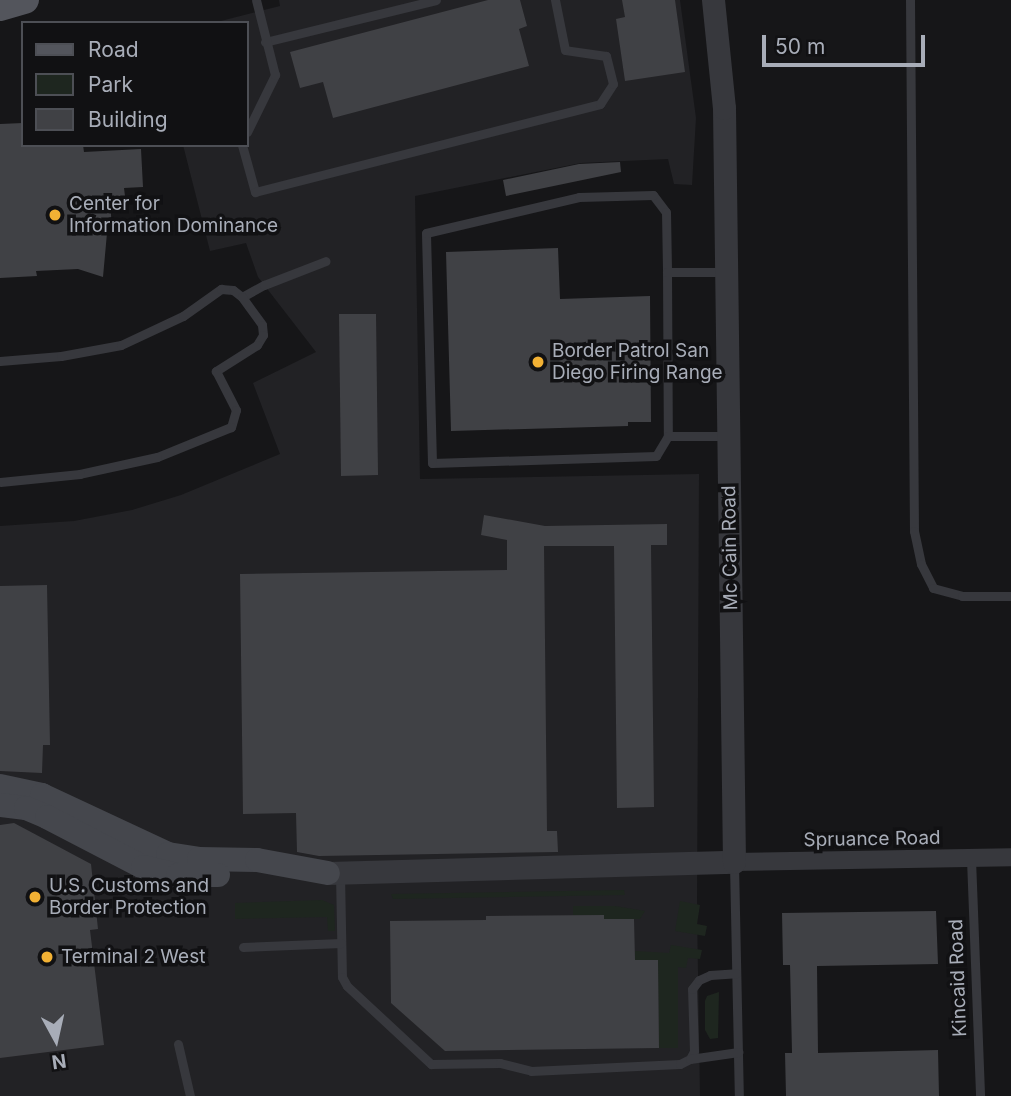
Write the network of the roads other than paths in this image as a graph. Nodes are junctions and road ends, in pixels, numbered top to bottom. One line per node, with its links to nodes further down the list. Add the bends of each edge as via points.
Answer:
1 (25, 0): 7 (main road)
2 (256, 0): 8 (lane)
3 (436, 0): 8 (lane)
4 (555, 0): 10 (lane, via 565,50 606,57 613,84 600,104 255,192)
5 (713, 0): 13 (street, Mc Cain Road, via 724,108)
6 (910, 0): 19 (lane, via 914,531 921,564 933,588 962,596)
7 (0, 7)
8 (265, 42): 9 (lane, via 275,75)
9 (248, 130)
10 (243, 147)
11 (326, 261): 14 (lane)
12 (667, 272): 13 (lane); 16 (lane); 16 (lane, via 666,212 653,195 579,197 426,233 432,463 656,456)
13 (726, 272): 17 (street, Mc Cain Road)
14 (242, 297): 15 (lane, via 221,289 183,316 121,345); 18 (lane, via 262,325 263,335 257,345 216,371 236,410 231,427 157,457 80,474)
15 (0, 361)
16 (668, 436): 17 (lane)
17 (729, 436): 24 (street, Mc Cain Road)
18 (0, 482)
19 (1011, 596)
20 (0, 786): 25 (main road, via 42,795 168,854 257,860)
21 (0, 805): 25 (main road, via 26,808 124,859 163,873)
22 (1011, 857): 23 (street, Spruance Road)
23 (971, 859): 24 (street, Spruance Road); 34 (lane, Kincaid Road)
24 (734, 862): 25 (street); 28 (lane, Mc Cain Road)
25 (334, 873): 26 (lane)
26 (341, 943): 27 (lane); 31 (lane, via 342,976 347,986 431,1064 500,1063 531,1071 680,1064)
27 (243, 947)
28 (736, 973): 30 (lane, Mc Cain Road); 31 (lane, via 710,975 692,989 694,1051)
29 (178, 1044): 32 (lane)
30 (738, 1052): 31 (lane); 33 (lane, Mc Cain Road)
31 (690, 1059)
32 (190, 1096)
33 (739, 1096)
34 (979, 1096)

